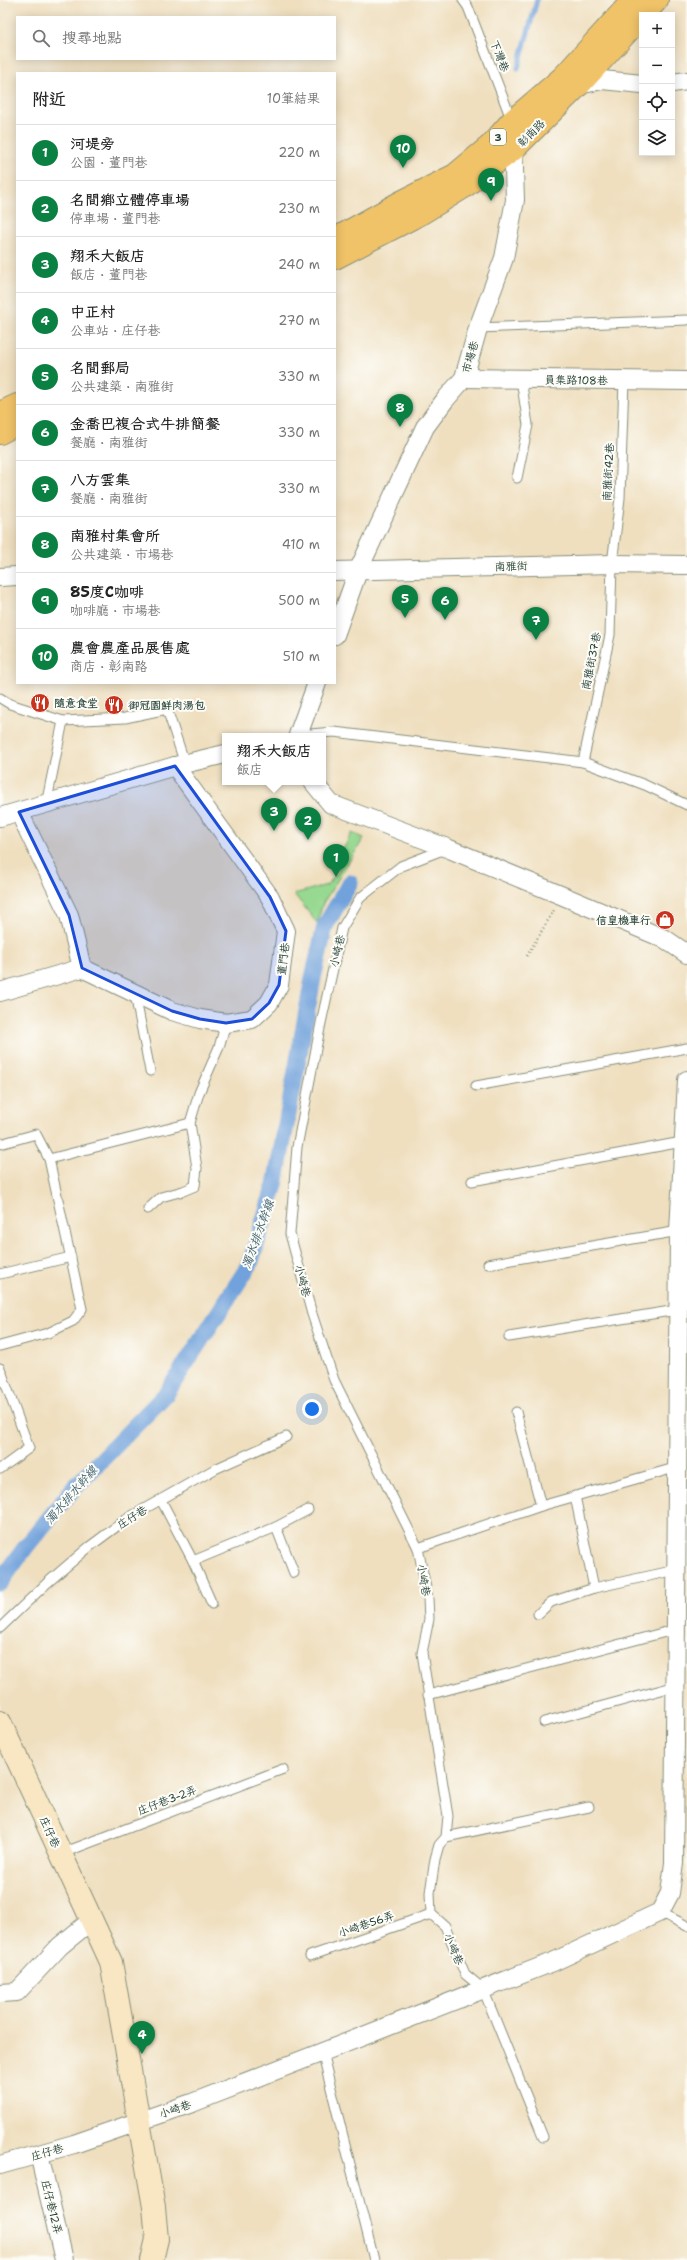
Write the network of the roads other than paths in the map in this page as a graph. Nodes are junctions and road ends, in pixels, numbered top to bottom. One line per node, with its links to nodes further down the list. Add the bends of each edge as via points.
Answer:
1 (463, 0): 10 (lane, 下灣巷, via 468,7)
2 (633, 0): 6 (main road, 彰南路 / 3)
3 (657, 0): 4 (main road, 彰南路 / 3)
4 (646, 12)
5 (639, 20): 6 (main road, 彰南路 / 3)
6 (572, 81): 9 (street, via 602,80); 10 (main road, 彰南路 / 3); 11 (main road, 彰南路 / 3)
7 (687, 81): 8 (street)
8 (675, 83)
9 (639, 84)
10 (512, 121): 11 (street, 市場巷); 12 (main road, 彰南路 / 3, via 491,145 455,175)
11 (514, 149): 13 (main road, 彰南路 / 3, via 464,187 420,214); 15 (street, 市場巷, via 514,208 504,258)
12 (336, 238)
13 (336, 257)
14 (687, 320): 15 (lane)
15 (478, 328): 16 (street, 市場巷)
16 (464, 378): 17 (street, 員集路108巷); 28 (street, 市場巷, via 425,427)
17 (522, 379): 18 (street, 員集路108巷); 24 (lane, via 528,425)
18 (624, 380): 19 (street, 員集路108巷); 25 (lane, 南雅街42巷, via 620,498)
19 (687, 380)
20 (16, 405): 21 (main road)
21 (0, 413)
22 (16, 425): 23 (main road)
23 (0, 433)
24 (516, 478)
25 (612, 564): 26 (street, 南雅街); 28 (street, 南雅街); 39 (lane, 南雅街37巷, via 610,635)
26 (687, 566)
27 (336, 571): 28 (street, 南雅街)
28 (358, 571): 32 (street, 市場巷)
29 (16, 576): 30 (street)
30 (0, 577): 31 (lane)
31 (0, 580)
32 (336, 632)
33 (318, 684): 36 (street)
34 (0, 698): 35 (lane, via 10,704)
35 (63, 721): 40 (lane, via 126,718 167,709); 42 (lane)
36 (299, 733)
37 (325, 733): 39 (lane)
38 (222, 755): 40 (street)
39 (583, 762): 43 (lane, via 645,785)
40 (180, 765): 42 (street); 51 (street, 董門巷, via 270,897 286,931 280,985 269,1003 252,1019)
41 (315, 785): 46 (street, via 331,804)
42 (46, 805): 44 (street)
43 (687, 806)
44 (19, 812): 45 (street); 48 (street, via 69,915)
45 (0, 817)
46 (447, 848): 47 (street, via 665,939); 79 (lane, 小崎巷, via 401,866 360,898 342,928 320,1023 297,1146 290,1234 312,1314 334,1380)
47 (687, 954)
48 (82, 968): 49 (street); 50 (street, 董門巷)
49 (0, 992)
50 (135, 994): 51 (street, 董門巷, via 172,1011); 53 (lane)
51 (226, 1023): 56 (lane)
52 (687, 1048): 55 (lane)
53 (150, 1071)
54 (687, 1080): 57 (street)
55 (476, 1086)
56 (190, 1123): 59 (lane); 61 (lane, via 196,1162 195,1186 161,1196)
57 (682, 1142): 60 (lane); 62 (street)
58 (0, 1144): 59 (lane, via 36,1134)
59 (49, 1159): 63 (lane)
60 (472, 1181)
61 (148, 1209)
62 (679, 1231): 64 (lane); 66 (street)
63 (71, 1257): 65 (lane); 68 (lane, via 82,1309 73,1321 48,1333)
64 (488, 1264)
65 (0, 1274)
66 (678, 1310): 67 (lane); 72 (street)
67 (509, 1337)
68 (0, 1346)
69 (0, 1368): 73 (lane, via 29,1448)
70 (516, 1412): 76 (lane)
71 (286, 1437): 75 (lane, 庄仔巷, via 214,1469)
72 (678, 1467): 74 (lane); 81 (street)
73 (0, 1469)
74 (575, 1496): 76 (lane); 83 (lane)
75 (161, 1500): 80 (lane); 86 (lane, 庄仔巷, via 128,1518 89,1547)
76 (541, 1506): 79 (lane)
77 (308, 1510): 78 (lane)
78 (276, 1527): 80 (lane); 82 (lane)
79 (418, 1548): 89 (lane, 小崎巷, via 428,1598 429,1618 422,1653)
80 (193, 1561): 84 (lane)
81 (676, 1570): 83 (lane); 87 (street)
82 (294, 1573)
83 (594, 1588): 85 (lane, via 551,1602)
84 (212, 1604)
85 (538, 1614)
86 (0, 1628)
87 (677, 1629): 88 (street); 89 (lane)
88 (676, 1686): 91 (lane); 96 (street, via 674,1863 670,1893)
89 (428, 1695): 94 (lane, 小崎巷, via 448,1816)
90 (0, 1722): 95 (street, 庄仔巷)
91 (544, 1722)
92 (283, 1769): 95 (lane, 庄仔巷3-2弄)
93 (589, 1807): 94 (lane)
94 (446, 1837): 97 (lane, 小崎巷, via 439,1845 435,1859 430,1893)
95 (60, 1854): 98 (street, 庄仔巷)
96 (660, 1912): 99 (lane); 101 (street, 小崎巷, via 553,1962)
97 (431, 1914): 100 (lane, 小崎巷56弄); 101 (lane, 小崎巷, via 444,1926 465,1974)
98 (93, 1919): 102 (street, via 60,1946 17,1992); 104 (street, 庄仔巷, via 111,1962)
99 (687, 1926)
100 (310, 1956)
101 (483, 1989): 103 (street, 小崎巷); 105 (lane, 小崎巷)
102 (0, 1993)
103 (322, 2052): 104 (street, 小崎巷); 110 (lane)
104 (139, 2121): 106 (street, 庄仔巷); 109 (street, 庄仔巷, via 157,2239)
105 (543, 2137)
106 (39, 2154): 107 (street, 庄仔巷); 108 (street, 庄仔巷12弄)
107 (0, 2165)
108 (64, 2260)
109 (152, 2260)
110 (374, 2260)

